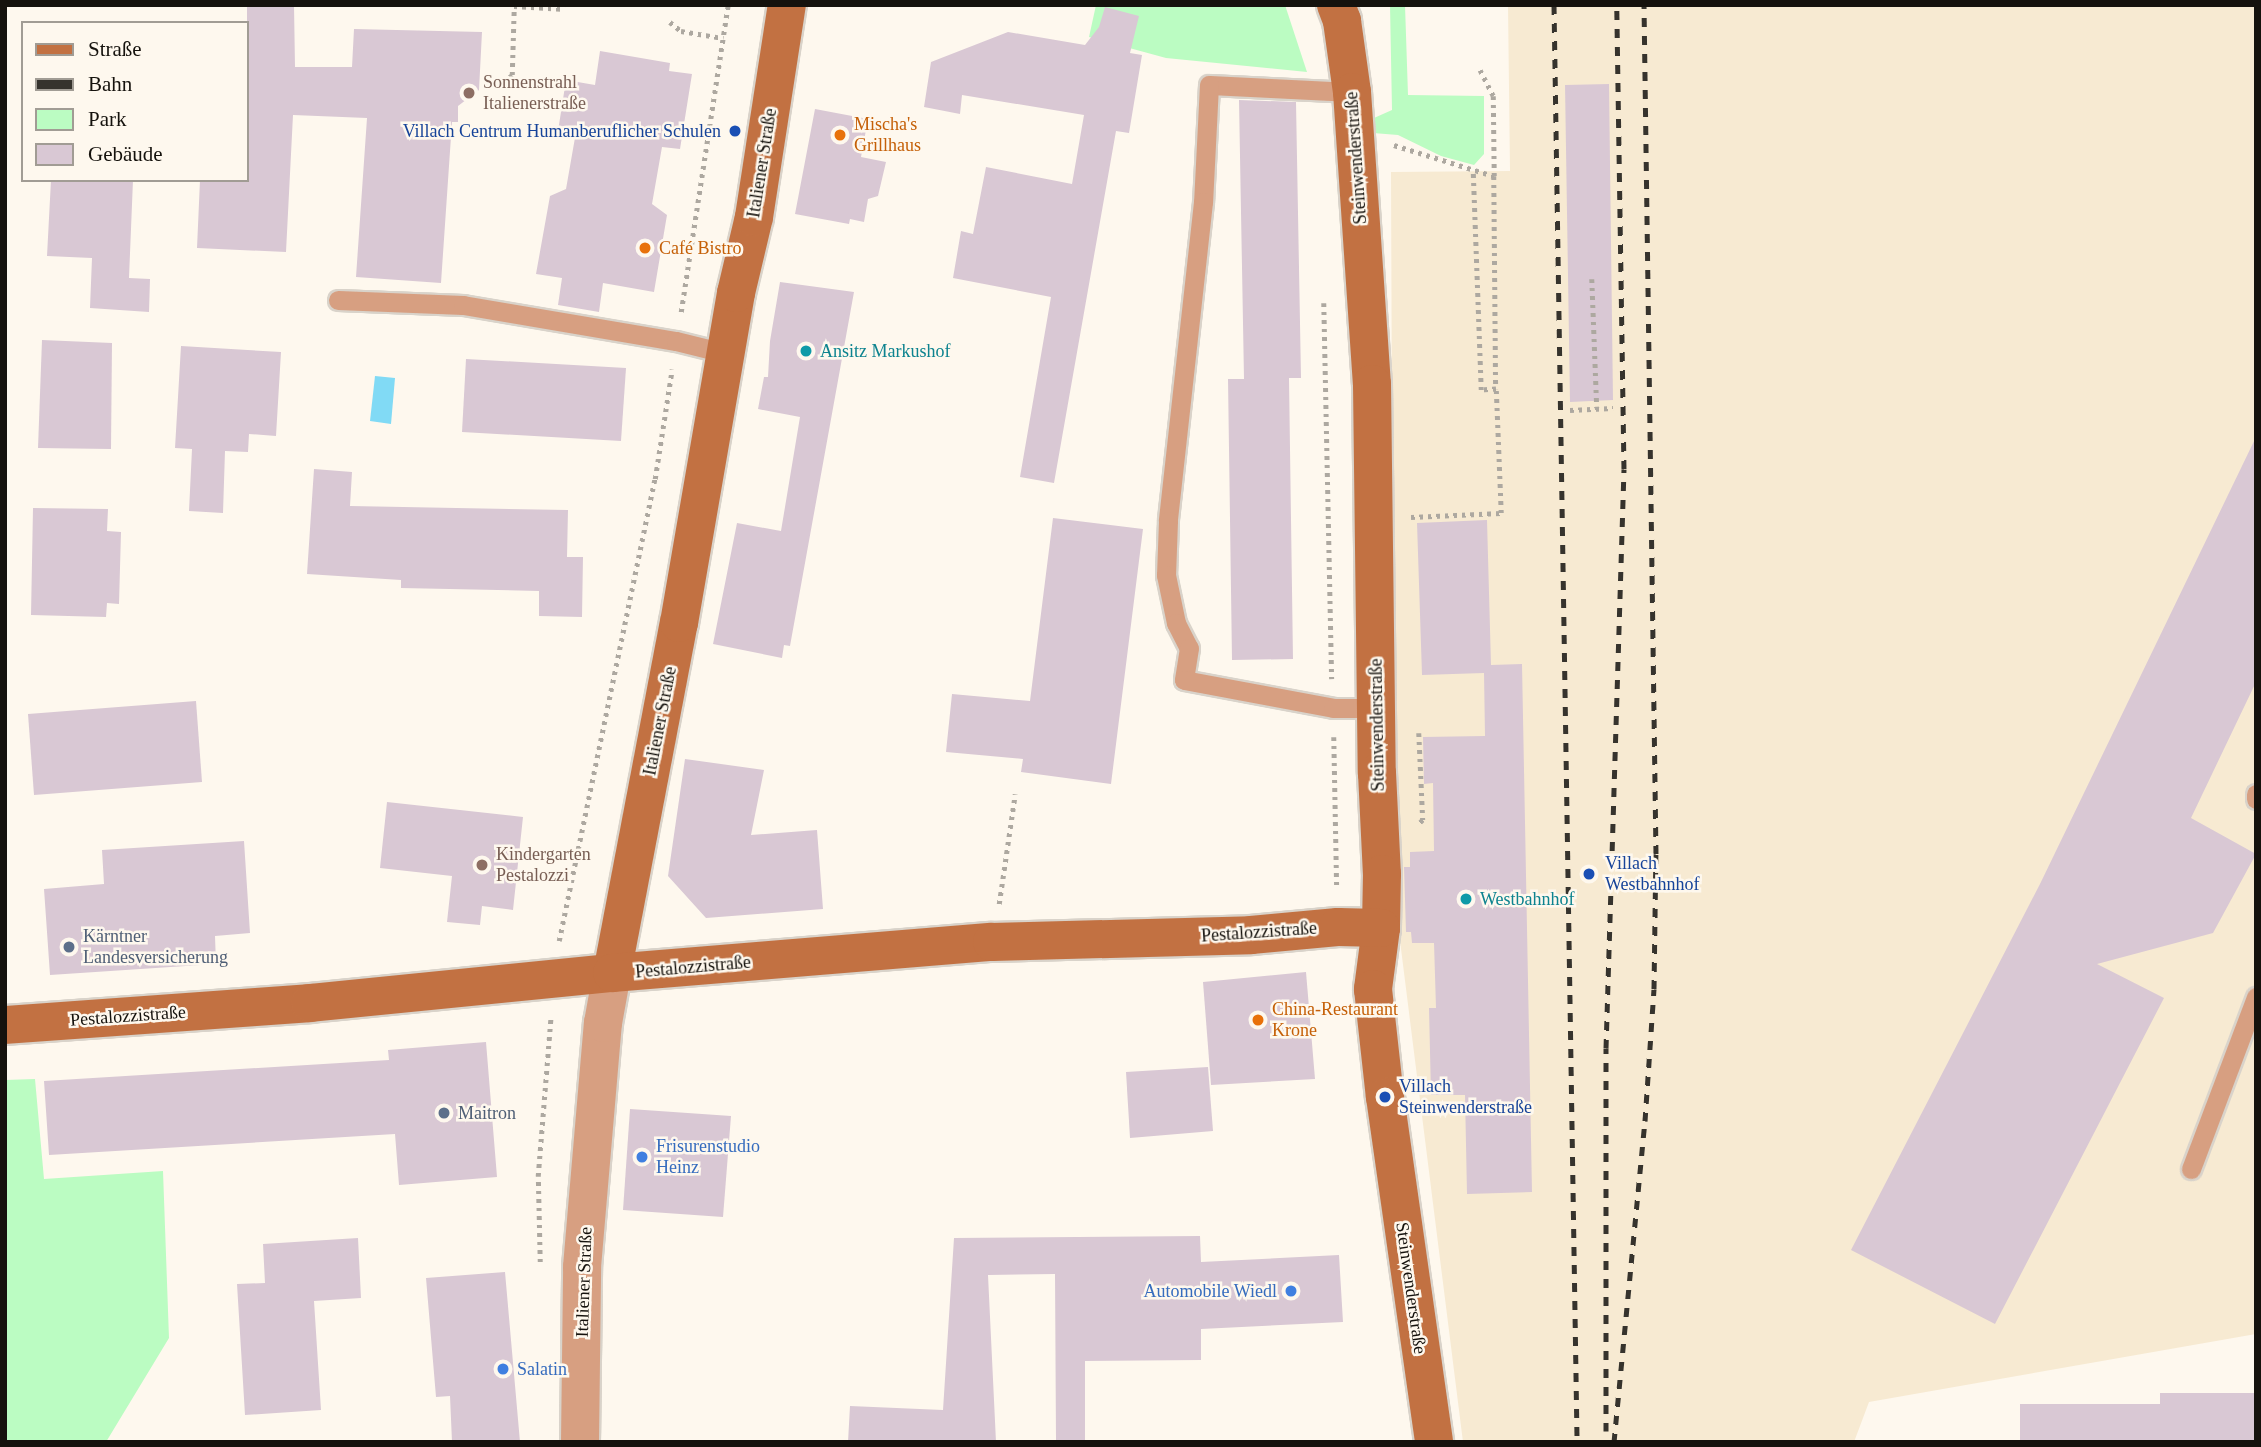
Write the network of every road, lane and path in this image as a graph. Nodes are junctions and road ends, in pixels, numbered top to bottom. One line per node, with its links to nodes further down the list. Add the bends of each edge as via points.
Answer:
1 (728, 5): 6 (path)
2 (787, 5): 17 (street, Italiener Straße)
3 (1335, 5): 9 (street, Steinwenderstraße, via 1342,21)
4 (565, 9): 8 (path, via 514,6 512,75)
5 (670, 22): 6 (path, via 681,31)
6 (723, 38): 16 (path)
7 (1480, 70): 12 (path, via 1493,96)
8 (497, 89)
9 (1352, 92): 10 (street, Steinwenderstraße); 23 (lane, via 1209,85 1203,202 1166,575 1176,623 1189,648 1184,680)
10 (1355, 142): 11 (path, via 1382,141); 24 (street, Steinwenderstraße, via 1372,384)
11 (1473, 170): 12 (path); 18 (path, via 1481,390)
12 (1494, 176): 18 (path)
13 (1592, 279): 19 (path)
14 (1324, 295): 23 (path)
15 (338, 300): 16 (lane, via 463,304)
16 (676, 341): 17 (lane); 31 (path, via 655,479)
17 (727, 354): 32 (street, Italiener Straße)
18 (1496, 389): 22 (path, via 1501,513)
19 (1597, 408): 20 (path); 21 (path)
20 (1613, 408)
21 (1570, 410)
22 (1408, 517)
23 (1333, 708): 24 (lane); 28 (path)
24 (1376, 708): 30 (street, Steinwenderstraße)
25 (1418, 724): 27 (path, via 1423,820)
26 (1015, 794): 29 (path)
27 (1414, 830)
28 (1337, 890)
29 (997, 916)
30 (1381, 928): 32 (street, Pestalozzistraße, via 992,942); 39 (street, Steinwenderstraße, via 1373,989)
31 (560, 934)
32 (612, 973): 35 (street, Pestalozzistraße, via 310,1003); 38 (street, Italiener Straße, via 603,1023 582,1267)
33 (2256, 997): 36 (lane)
34 (552, 1014): 37 (path, via 538,1176)
35 (5, 1025)
36 (2191, 1169)
37 (541, 1274)
38 (580, 1442)
39 (1434, 1442)

